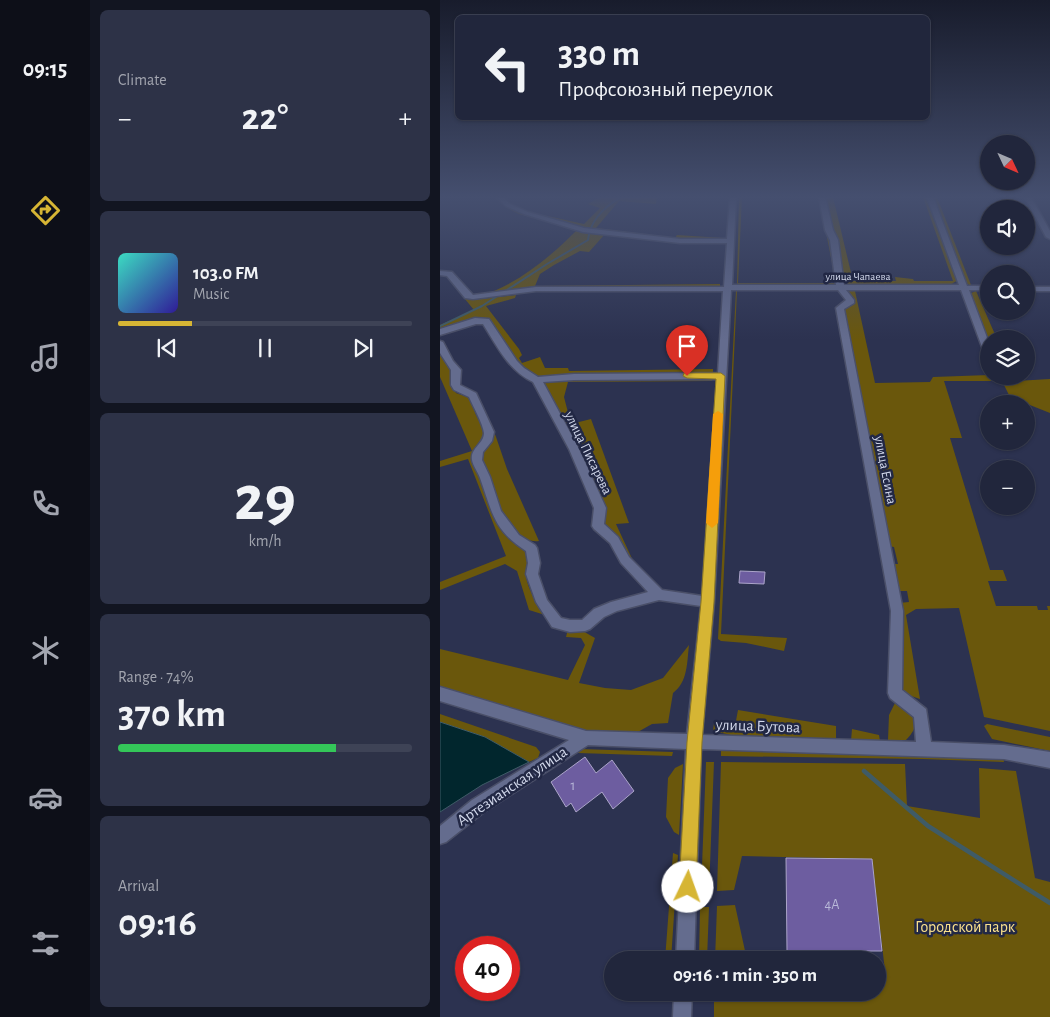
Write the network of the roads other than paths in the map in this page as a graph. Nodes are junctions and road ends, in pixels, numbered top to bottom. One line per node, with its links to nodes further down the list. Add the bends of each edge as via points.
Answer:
1 (731, 244): 6 (street)
2 (835, 244): 5 (street, улица Есина)
3 (947, 244): 7 (street)
4 (440, 273): 6 (street, улица Чапаева, via 449,274 468,296 480,298 552,288)
5 (840, 287): 6 (street, улица Чапаева); 7 (street, улица Чапаева); 21 (street, улица Есина, via 850,300 840,308 897,611 895,693 921,714)
6 (728, 288): 14 (street)
7 (962, 288): 8 (street, улица Чапаева); 12 (street)
8 (980, 288)
9 (1035, 289): 10 (street)
10 (1050, 289)
11 (440, 332): 15 (street, улица Писарева, via 475,321 486,321 516,366)
12 (980, 333)
13 (440, 344): 16 (street, via 456,370 455,386 473,395 488,432 477,460 496,512 515,538 531,548 532,574 542,602 557,623 585,625 615,606)
14 (721, 376): 15 (street); 17 (street)
15 (537, 380): 16 (street, улица Писарева, via 574,448 600,508 598,526 614,540 625,560)
16 (659, 595): 17 (street)
17 (708, 602): 20 (street)
18 (440, 694): 19 (street, улица Бутова)
19 (586, 738): 20 (street, улица Бутова); 23 (street, Артезианская улица, via 478,806)
20 (694, 742): 21 (street, улица Бутова); 24 (street)
21 (924, 748): 22 (street, улица Бутова, via 1004,752)
22 (1050, 760)
23 (440, 836)
24 (684, 951)
25 (683, 1001): 26 (street)
26 (682, 1017)

